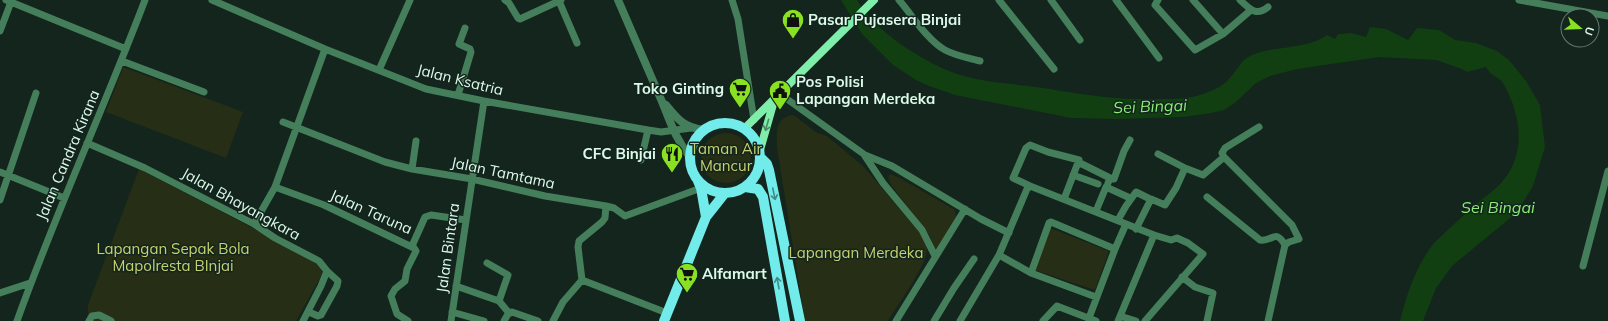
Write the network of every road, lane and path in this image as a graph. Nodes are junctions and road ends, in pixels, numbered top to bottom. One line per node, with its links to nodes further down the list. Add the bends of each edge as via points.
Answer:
1 (145, 0): 26 (street, Jalan Candra Kirana)
2 (212, 0): 27 (street, Jalan Ksatria)
3 (410, 0): 32 (street)
4 (506, 0): 5 (street, via 520,19)
5 (560, 0): 25 (street)
6 (618, 0): 37 (street)
7 (732, 0): 39 (street, via 738,19)
8 (874, 0): 36 (main road)
9 (899, 0): 30 (street, via 933,42 962,57)
10 (999, 0): 31 (street)
11 (1051, 0): 24 (street)
12 (1116, 0): 28 (street)
13 (1158, 0): 23 (street, via 1155,5 1195,50)
14 (1193, 0): 23 (street)
15 (1240, 0): 19 (street)
16 (1519, 0): 20 (street)
17 (8, 1): 22 (street); 26 (street)
18 (1268, 7): 19 (street, via 1262,11)
19 (1251, 10): 23 (street)
20 (1608, 16)
21 (465, 28): 35 (street, via 460,45 471,52)
22 (0, 31)
23 (1223, 34)
24 (1080, 40)
25 (578, 43)
26 (126, 49): 29 (street, Jalan Candra Kirana)
27 (325, 49): 32 (street, Jalan Ksatria); 42 (street)
28 (1159, 58)
29 (122, 61): 34 (street); 50 (street, Jalan Candra Kirana)
30 (980, 61)
31 (1054, 69)
32 (379, 70): 35 (street, Jalan Ksatria, via 426,88)
33 (36, 92): 63 (street)
34 (204, 92)
35 (458, 94): 38 (street, Jalan Ksatria)
36 (777, 97): 39 (main road); 51 (main road, one-way to 51); 53 (street)
37 (661, 99): 43 (street, via 675,117); 47 (street)
38 (484, 101): 45 (street, Jalan Ksatria); 66 (street, Jalan Bintara)
39 (754, 120): 44 (main road)
40 (283, 122): 42 (street, Jalan Tamtama)
41 (1259, 127): 54 (street, via 1225,148 1222,153)
42 (298, 128): 59 (street, Jalan Tamtama, via 385,162); 69 (street)
43 (691, 128): 46 (street); 47 (street, Jalan Ksatria)
44 (745, 128): 46 (main road, via 728,123 716,124); 51 (main road, via 754,138)
45 (648, 130): 47 (street, Jalan Ksatria); 56 (street)
46 (703, 130): 55 (main road, via 692,145)
47 (673, 131): 55 (street)
48 (1130, 140): 65 (street, via 1114,179)
49 (416, 141): 59 (street)
50 (88, 143): 75 (street, Jalan Candra Kirana); 86 (street, Jalan Bhayangkara, via 145,168)
51 (760, 154): 70 (main road, via 754,178); 126 (main road, one-way to 126, via 769,170)
52 (1158, 154): 58 (street)
53 (865, 155): 81 (street, via 892,166); 95 (street, via 883,183 922,230)
54 (1224, 157): 58 (street, via 1203,175); 91 (street, via 1292,225 1299,239)
55 (690, 158): 64 (main road)
56 (641, 160)
57 (1078, 162): 62 (street); 65 (street); 68 (street, via 1079,160 1030,145 1026,148 1013,178)
58 (1185, 168): 78 (street, via 1165,205)
59 (412, 169): 66 (street, Jalan Tamtama)
60 (1608, 171): 98 (street)
61 (0, 172): 63 (street)
62 (1073, 175): 67 (street); 77 (street)
63 (9, 176): 75 (street); 79 (street)
64 (695, 177): 72 (main road); 73 (main road, via 705,187)
65 (1110, 178): 71 (street)
66 (472, 179): 80 (street, Jalan Tamtama, via 545,196); 84 (street, Jalan Bintara)
67 (1098, 184)
68 (1030, 186): 77 (street); 89 (street)
69 (276, 187): 86 (street); 92 (street, Jalan Taruna, via 324,205)
70 (745, 187): 73 (main road); 125 (main road, one-way to 70, via 763,197 758,189)
71 (1107, 187): 76 (street); 82 (street)
72 (701, 188): 80 (street, Jalan Tamtama, via 629,216 623,216 614,208); 83 (main road)
73 (725, 193): 83 (main road)
74 (1207, 197): 91 (street, via 1260,240 1277,236)
75 (64, 198): 103 (street, Jalan Candra Kirana)
76 (1130, 198): 78 (street, via 1132,199 1136,192); 85 (street)
77 (1064, 199): 82 (street)
78 (1150, 199): 88 (street)
79 (0, 200)
80 (606, 206): 102 (street, via 602,222 579,241)
81 (965, 209): 89 (street); 95 (street)
82 (1096, 211): 85 (street)
83 (706, 217): 112 (main road)
84 (466, 220): 92 (street, Jalan Taruna, via 431,215 425,217); 104 (street, Jalan Bintara)
85 (1118, 220): 87 (street)
86 (254, 224): 99 (street, Jalan Bhayangkara, via 318,261)
87 (1126, 224): 88 (street); 93 (street)
88 (1136, 229): 90 (street)
89 (1008, 233): 94 (street)
90 (1154, 235): 101 (street, via 1171,240 1177,238 1202,254); 113 (street)
91 (1285, 245): 110 (street)
92 (412, 246): 119 (street, via 416,254 407,269 405,281 392,292 392,302 398,315)
93 (1115, 249): 100 (street, via 1051,222); 106 (street)
94 (999, 255): 100 (street); 129 (street)
95 (935, 256): 127 (street)
96 (974, 259): 128 (street)
97 (487, 263): 107 (street, via 508,275)
98 (1583, 266)
99 (327, 271): 108 (street); 108 (street, Jalan Bhayangkara, via 338,281 338,286 322,315)
100 (1031, 273): 106 (street)
101 (1182, 278): 132 (street); 133 (street, via 1195,287 1213,293)
102 (582, 280): 112 (street); 124 (street, via 562,302)
103 (30, 283): 105 (street); 115 (street, Jalan Candra Kirana)
104 (456, 286): 107 (street); 109 (street, Jalan Bintara)
105 (0, 293)
106 (1096, 297): 114 (street)
107 (499, 301): 111 (street)
108 (308, 312): 118 (street)
109 (452, 312): 120 (street, Jalan Bintara); 121 (street)
110 (1270, 312): 134 (street); 135 (street)
111 (509, 313): 122 (street); 123 (street)
112 (665, 317)
113 (1119, 318): 131 (street)
114 (1093, 320): 130 (street, via 1057,306)
115 (17, 321)
116 (89, 321): 117 (street, via 95,315)
117 (111, 321)
118 (303, 321)
119 (408, 321)
120 (451, 321)
121 (484, 321)
122 (504, 321)
123 (538, 321)
124 (553, 321)
125 (785, 321)
126 (800, 321)
127 (896, 321)
128 (934, 321)
129 (960, 321)
130 (1043, 321)
131 (1136, 321)
132 (1144, 321)
133 (1207, 321)
134 (1265, 321)
135 (1268, 321)

